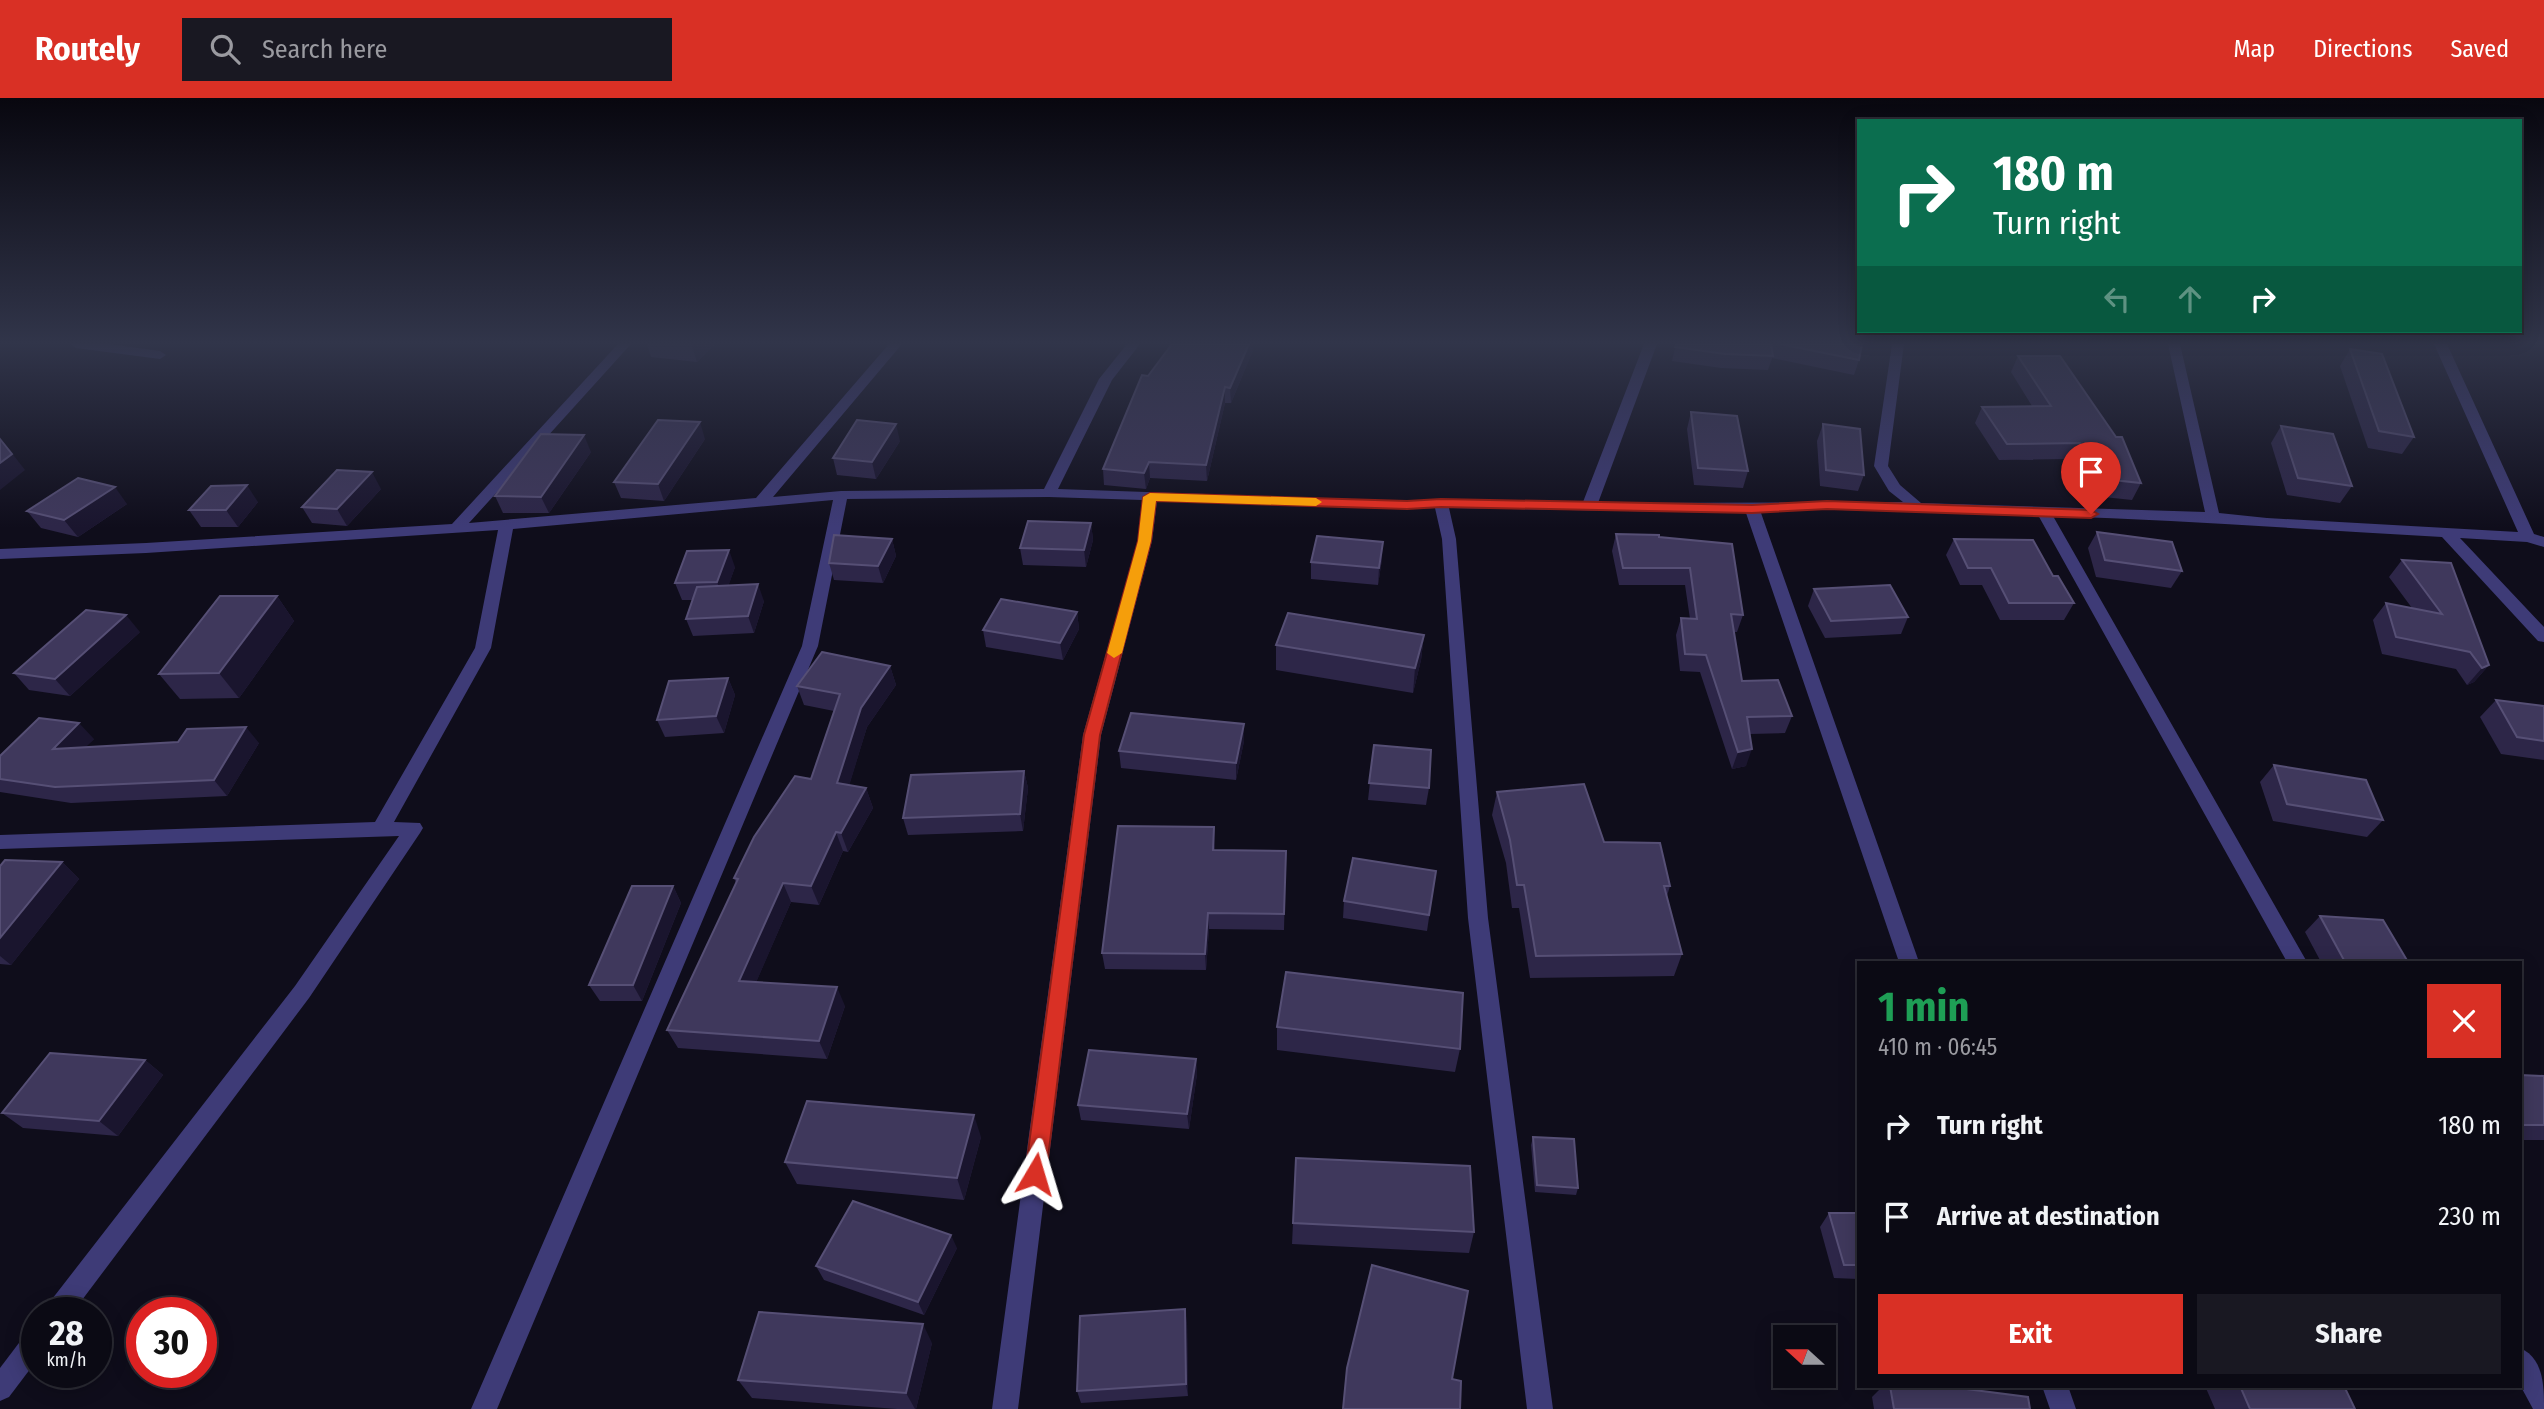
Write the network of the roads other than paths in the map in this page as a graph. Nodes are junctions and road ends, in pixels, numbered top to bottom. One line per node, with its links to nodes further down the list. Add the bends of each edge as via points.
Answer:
1 (569, 405): 19 (street)
2 (843, 405): 11 (street)
3 (1093, 405): 8 (street)
4 (1628, 405): 13 (street)
5 (1889, 405): 14 (street, via 1881,466 1894,488)
6 (2188, 405): 17 (street)
7 (2468, 405): 21 (street)
8 (1049, 494): 9 (street); 10 (street)
9 (841, 495): 11 (street); 35 (street, via 810,646)
10 (1150, 497): 12 (street); 36 (street, via 1145,541 1092,735)
11 (762, 500): 18 (street)
12 (1441, 503): 13 (street); 37 (street, via 1449,539 1478,918)
13 (1589, 507): 15 (street)
14 (1917, 507): 15 (street); 16 (street)
15 (1752, 509): 27 (street)
16 (2044, 512): 17 (street); 28 (street)
17 (2213, 517): 20 (street)
18 (506, 525): 19 (street); 25 (street, via 483,648)
19 (458, 526): 23 (street)
20 (2447, 533): 21 (street); 24 (street)
21 (2528, 537): 22 (street)
22 (2544, 542)
23 (0, 554)
24 (2544, 637)
25 (381, 828): 26 (street); 29 (street, via 414,828 302,992)
26 (0, 842)
27 (1909, 961)
28 (2296, 961)
29 (69, 1297)
30 (21, 1361): 32 (street)
31 (2522, 1364): 34 (street)
32 (0, 1388)
33 (2056, 1388): 38 (street)
34 (2544, 1403)
35 (484, 1409)
36 (1005, 1409)
37 (1540, 1409)
38 (2063, 1409)

